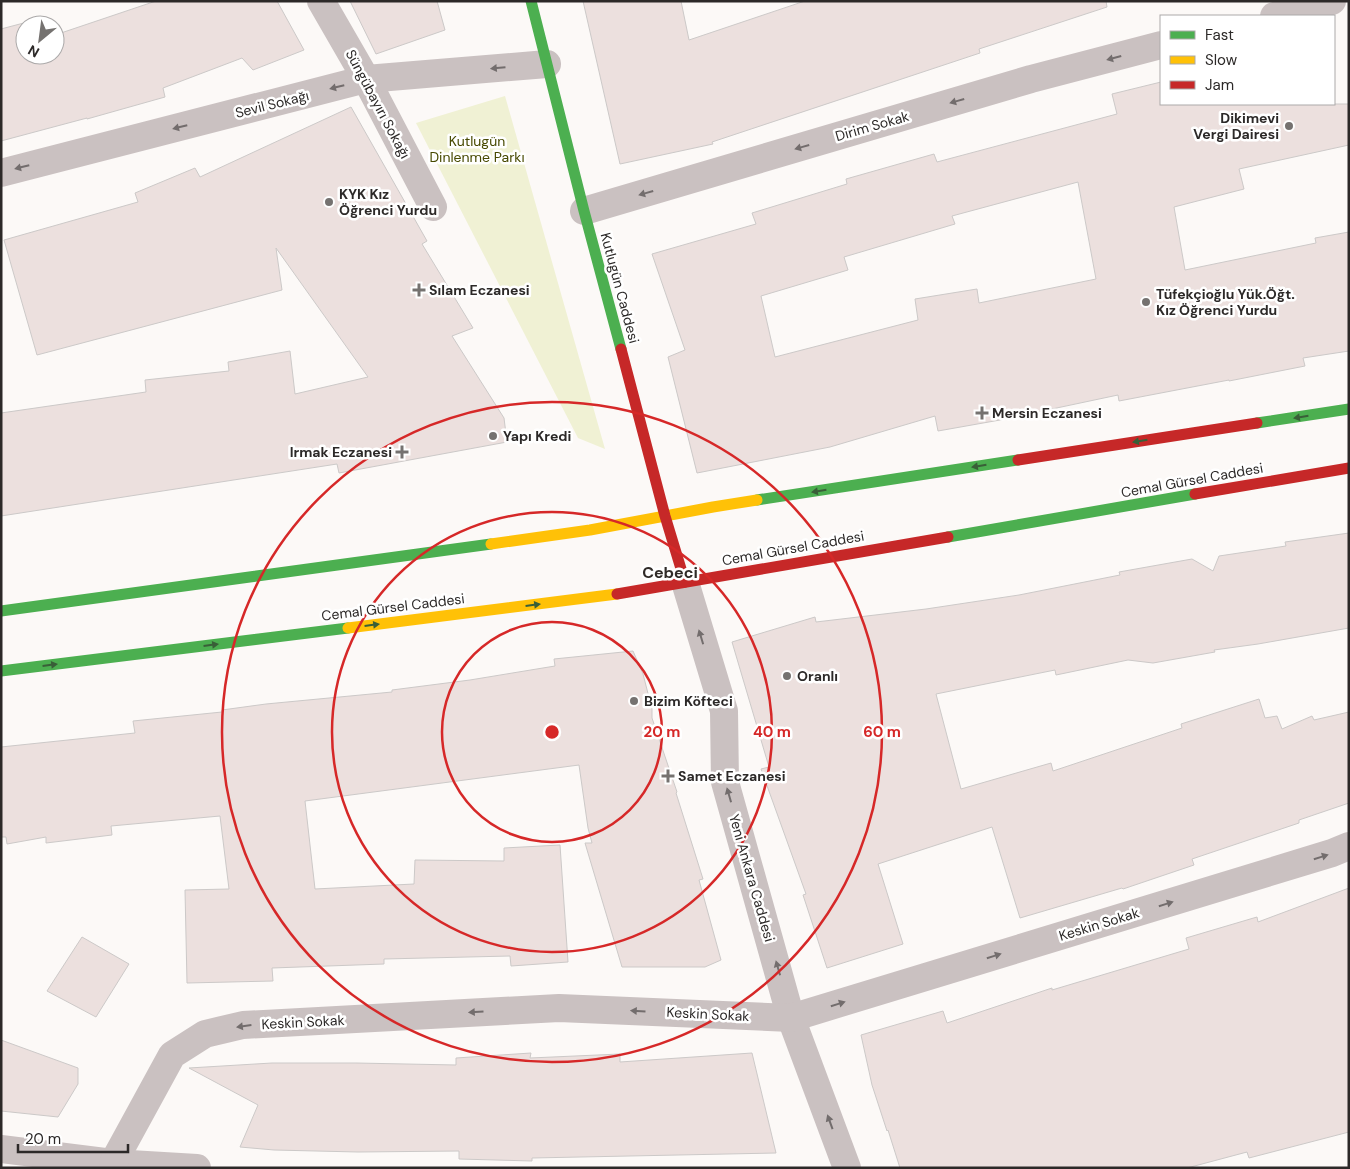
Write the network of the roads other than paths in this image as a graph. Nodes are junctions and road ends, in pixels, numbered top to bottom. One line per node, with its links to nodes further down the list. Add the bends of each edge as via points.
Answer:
1 (321, 1): 7 (street, Süngübayırı Sokağı)
2 (531, 1): 6 (main road, Kutlugün Caddesi)
3 (1332, 1): 4 (street)
4 (1278, 15)
5 (1160, 46): 10 (street, Dirim Sokak, one-way to 10, via 1030,79)
6 (547, 64): 7 (street, Sevil Sokağı, one-way to 7); 10 (main road, Kutlugün Caddesi)
7 (366, 79): 8 (street, Sevil Sokağı, one-way to 8); 9 (street, Süngübayırı Sokağı)
8 (1, 173)
9 (433, 207)
10 (584, 211): 13 (main road, Kutlugün Caddesi)
11 (1349, 409): 13 (main road, one-way to 13)
12 (1349, 468): 14 (main road, Cemal Gürsel Caddesi)
13 (665, 516): 14 (main road, Kutlugün Caddesi); 15 (main road, via 590,530)
14 (685, 582): 16 (main road, Cemal Gürsel Caddesi, one-way to 14, via 603,596); 18 (street, Yeni Ankara Caddesi, one-way to 14, via 725,782 724,711)
15 (1, 611)
16 (1, 671)
17 (1349, 846): 18 (street, Keskin Sokak, one-way to 17)
18 (792, 1018): 20 (street, Keskin Sokak, one-way to 20, via 559,1008 243,1025 205,1034 172,1055); 22 (street, Yeni Ankara Caddesi, one-way to 18)
19 (1, 1149): 20 (street)
20 (113, 1163): 21 (street)
21 (197, 1168)
22 (847, 1168)

